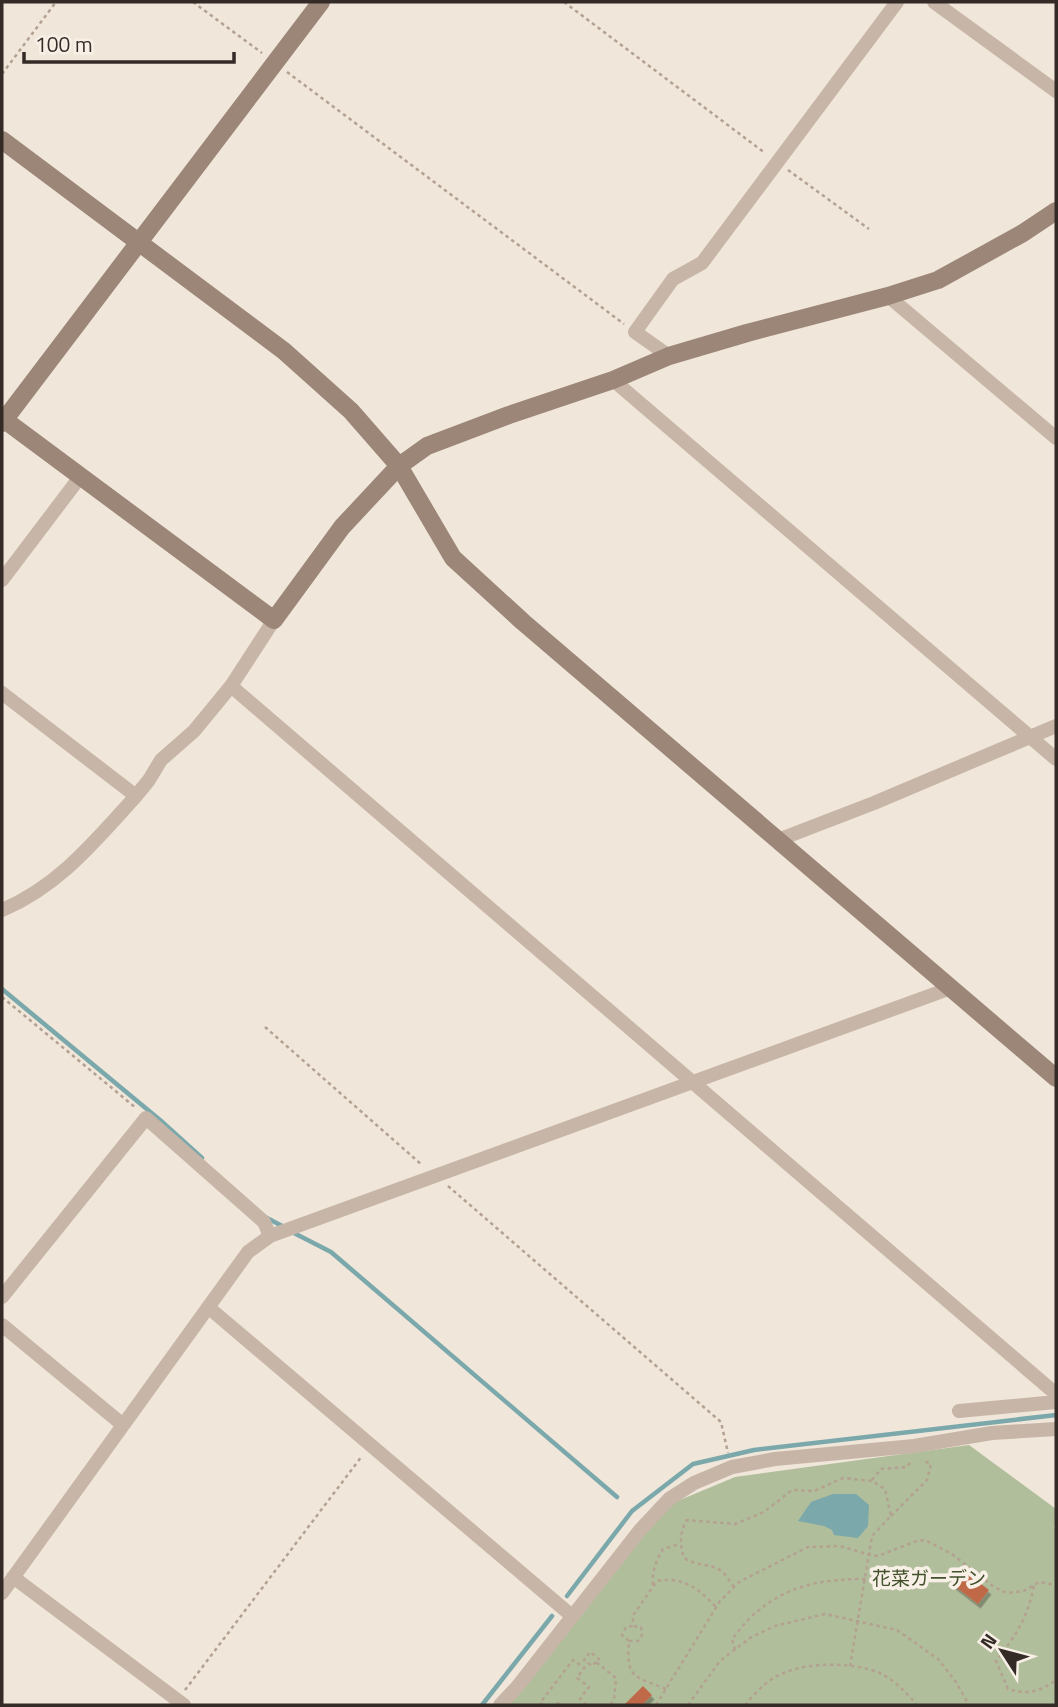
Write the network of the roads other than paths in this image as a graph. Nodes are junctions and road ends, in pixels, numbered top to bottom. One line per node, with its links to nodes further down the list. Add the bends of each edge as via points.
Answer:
1 (321, 2): 7 (street)
2 (897, 2): 9 (street, via 702,263 673,279 635,332)
3 (934, 2): 4 (street)
4 (1056, 92)
5 (2, 139): 7 (street)
6 (1056, 211): 8 (street, via 969,265)
7 (139, 241): 11 (street); 13 (street, via 284,351 351,411)
8 (888, 296): 9 (street); 12 (street)
9 (668, 356): 10 (street)
10 (613, 380): 13 (street, via 427,446); 20 (street)
11 (3, 421): 14 (street)
12 (1056, 438)
13 (399, 466): 16 (street, via 342,527); 23 (street, via 453,558)
14 (80, 477): 15 (street); 16 (street)
15 (2, 580)
16 (274, 620): 17 (street)
17 (231, 686): 22 (street, via 194,731 161,760); 27 (street)
18 (2, 693): 22 (street)
19 (1056, 726): 20 (street)
20 (1030, 736): 21 (street); 23 (street)
21 (1056, 759)
22 (136, 796): 24 (street, via 49,886)
23 (778, 841): 25 (street)
24 (2, 910)
25 (951, 988): 26 (street); 27 (street)
26 (1056, 1078)
27 (694, 1083): 28 (street); 32 (street)
28 (270, 1236): 29 (street, via 264,1222 146,1118); 30 (street, via 248,1252)
29 (2, 1297)
30 (208, 1307): 36 (street); 40 (street)
31 (2, 1325): 36 (street)
32 (1056, 1394)
33 (1056, 1402): 35 (street)
34 (959, 1411): 35 (street)
35 (991, 1420): 37 (street); 40 (street, via 914,1446 775,1459 732,1467 694,1483 670,1499 640,1530)
36 (123, 1425): 38 (street)
37 (1056, 1429)
38 (13, 1577): 39 (street); 41 (street)
39 (2, 1593)
40 (572, 1616): 42 (street)
41 (181, 1703)
42 (500, 1705)

